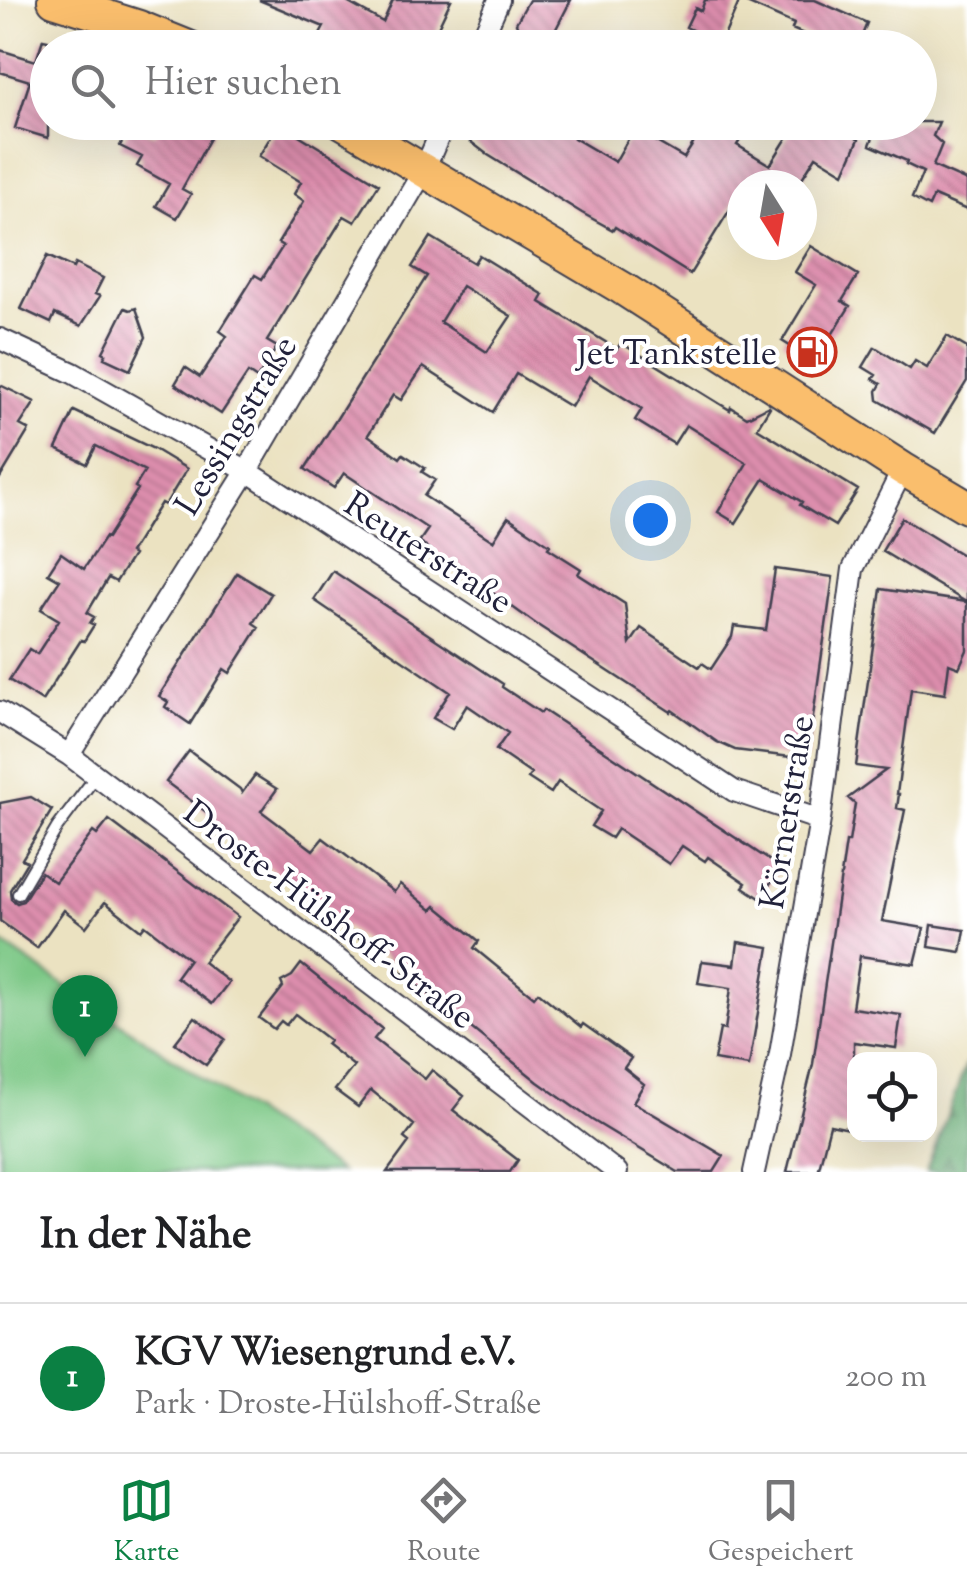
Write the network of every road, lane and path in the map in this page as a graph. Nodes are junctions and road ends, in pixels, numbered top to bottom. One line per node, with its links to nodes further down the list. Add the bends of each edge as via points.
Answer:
1 (54, 0): 3 (main road)
2 (499, 0): 4 (street)
3 (148, 30)
4 (486, 30)
5 (373, 140): 7 (main road)
6 (437, 140): 7 (street, Lessingstraße)
7 (424, 170): 9 (main road); 10 (street, Lessingstraße)
8 (0, 338): 10 (street, Reuterstraße)
9 (903, 469): 11 (main road); 15 (street, Körnerstraße, via 853,568)
10 (247, 471): 13 (street, Lessingstraße); 15 (street, Reuterstraße, via 734,790)
11 (967, 507)
12 (0, 712): 13 (street, Droste-Hülshoff-Straße)
13 (69, 755): 14 (street, Droste-Hülshoff-Straße)
14 (96, 776): 16 (lane); 17 (street, Droste-Hülshoff-Straße)
15 (820, 820): 18 (street, Körnerstraße)
16 (18, 894)
17 (617, 1172)
18 (754, 1172)

